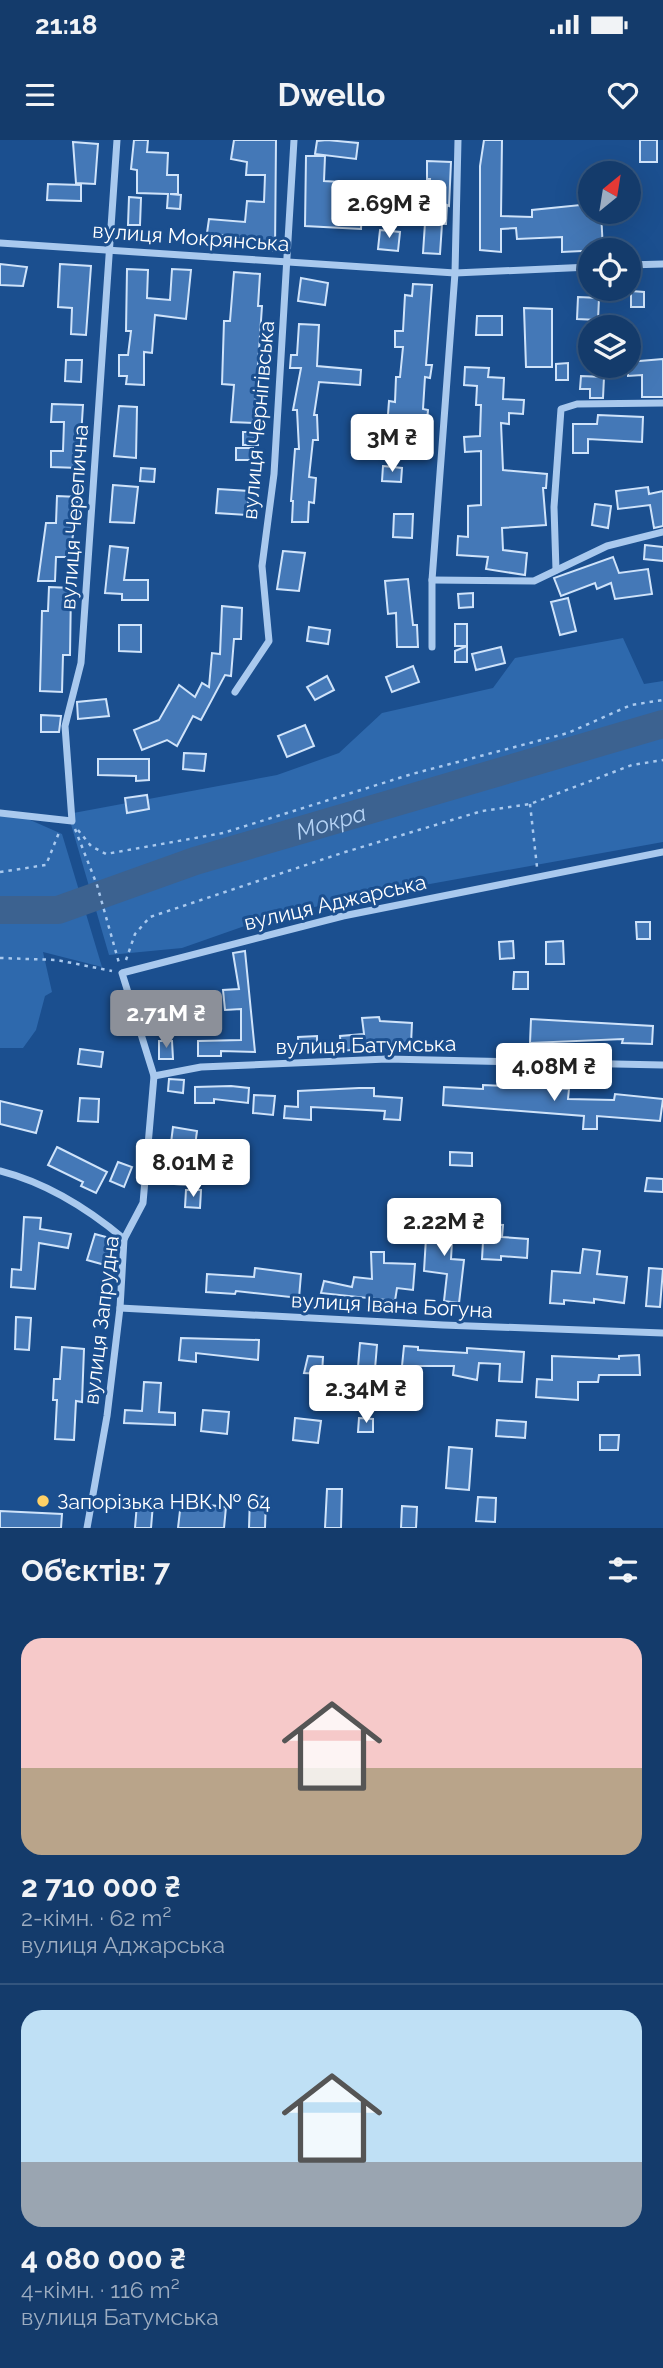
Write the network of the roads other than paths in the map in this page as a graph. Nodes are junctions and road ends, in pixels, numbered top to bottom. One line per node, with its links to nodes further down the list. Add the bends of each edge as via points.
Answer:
1 (117, 140): 5 (street, вулиця Черепична)
2 (294, 140): 6 (street, вулиця Чернігівська)
3 (458, 140): 10 (street)
4 (0, 243): 5 (street, вулиця Мокрянська)
5 (112, 248): 6 (street, вулиця Мокрянська); 17 (street, вулиця Черепична, via 81,663 65,726 68,821)
6 (287, 261): 10 (street, вулиця Мокрянська); 16 (street, вулиця Чернігівська, via 274,474 262,566 269,641)
7 (663, 264): 8 (street)
8 (641, 265)
9 (578, 268): 10 (street, вулиця Мокрянська)
10 (455, 273): 14 (street)
11 (663, 403): 13 (street, via 578,404 561,409 554,506)
12 (663, 531): 13 (street, via 607,546)
13 (556, 570): 14 (street, via 534,581)
14 (432, 580): 15 (street)
15 (432, 647)
16 (235, 692)
17 (0, 813)
18 (663, 852): 20 (street, вулиця Аджарська, via 343,916 122,973)
19 (663, 1065): 20 (street, вулиця Батумська, via 387,1059 201,1067)
20 (154, 1076): 22 (street, вулиця Запрудна, via 143,1203)
21 (0, 1171): 22 (street, via 35,1180)
22 (124, 1239): 23 (street, вулиця Запрудна)
23 (120, 1308): 24 (street, вулиця Івана Богуна); 25 (street, вулиця Запрудна)
24 (663, 1333)
25 (87, 1528)

